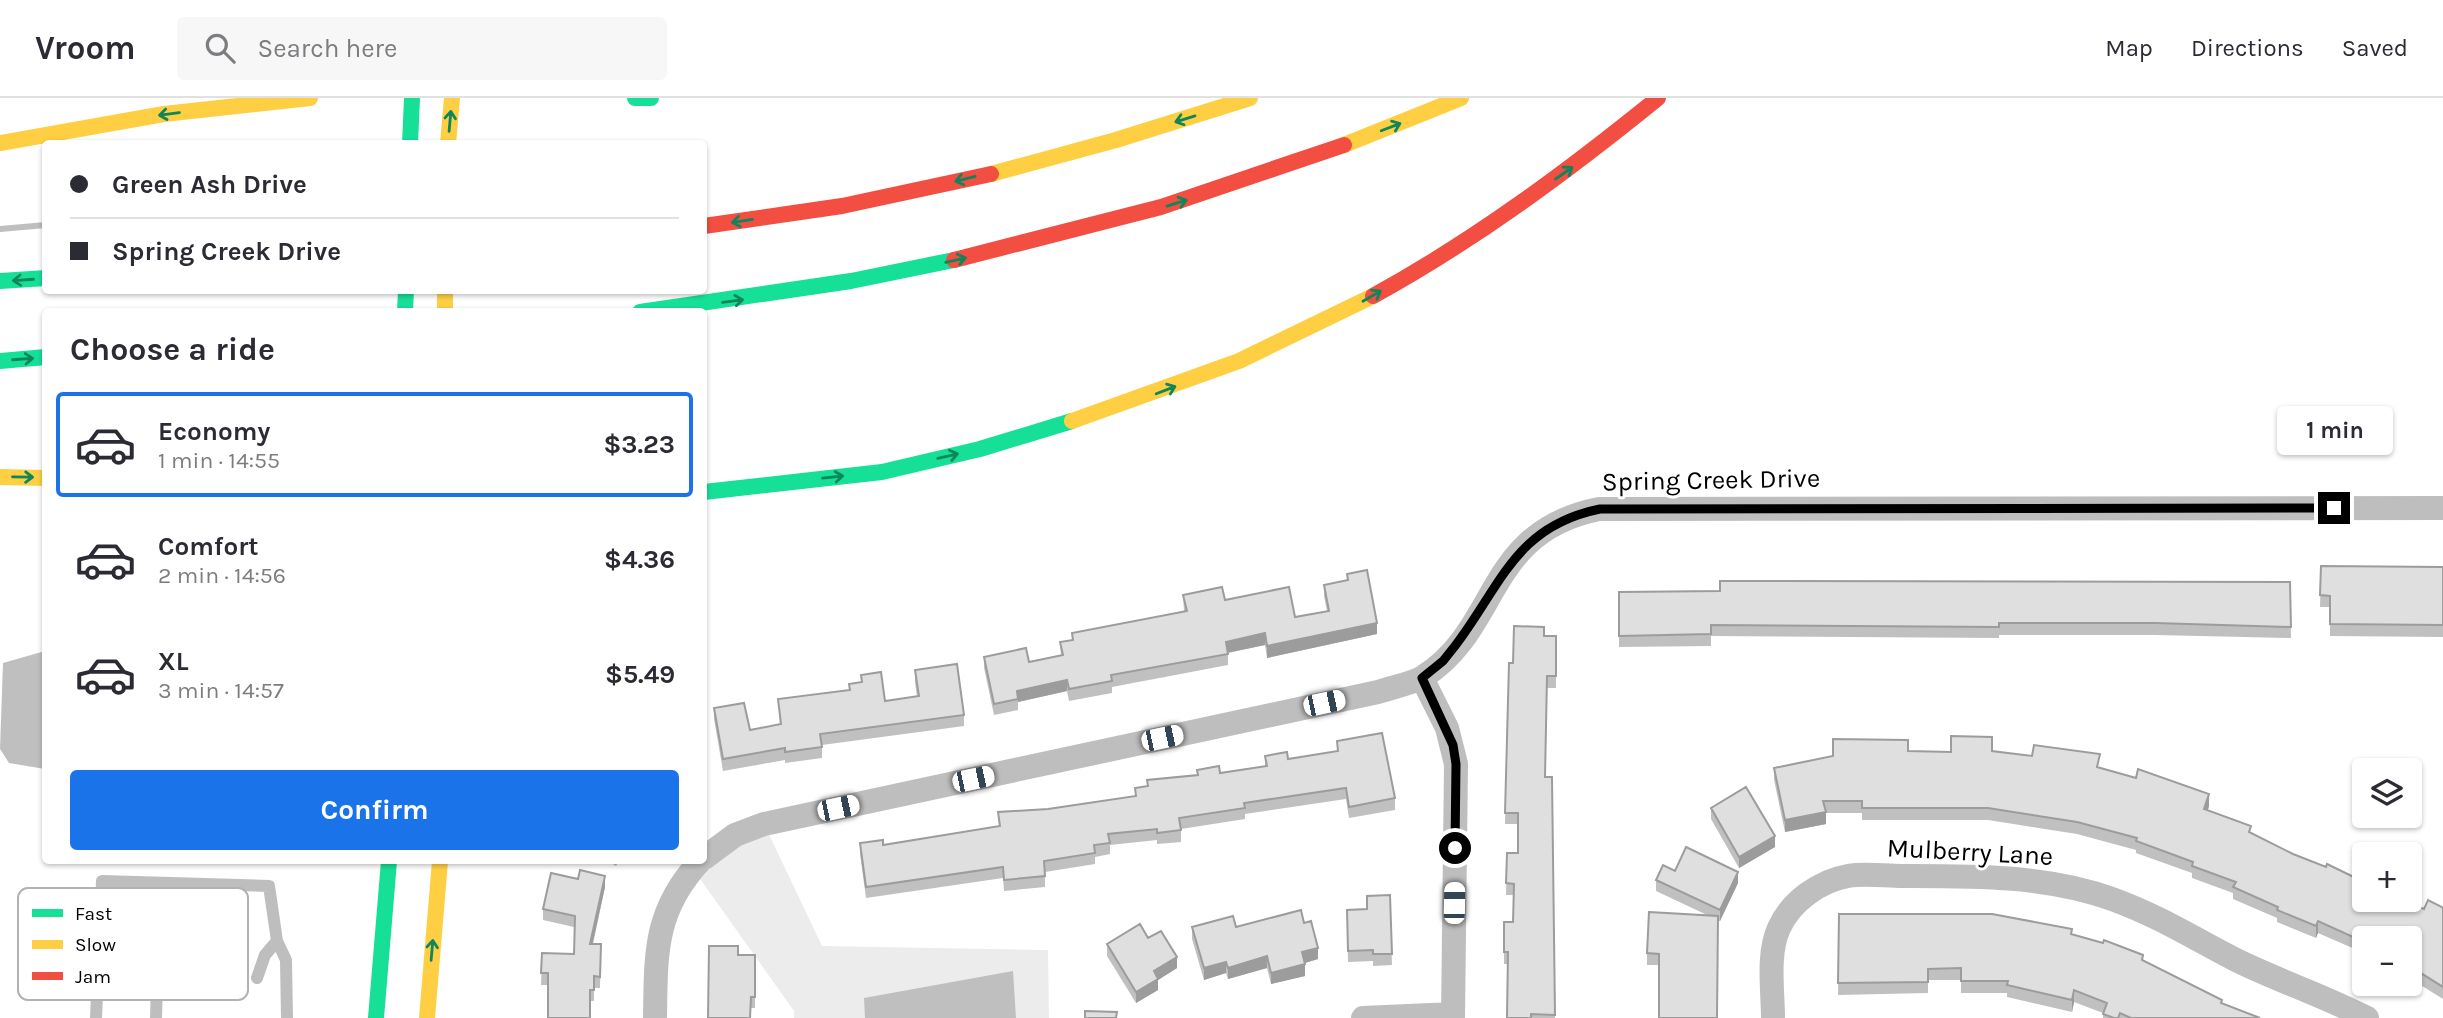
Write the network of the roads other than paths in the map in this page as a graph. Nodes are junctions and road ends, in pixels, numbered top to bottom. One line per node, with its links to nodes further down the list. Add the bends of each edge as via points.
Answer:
1 (310, 98): 11 (main road, one-way to 11, via 164,114)
2 (412, 98): 9 (main road)
3 (452, 98): 10 (main road, one-way to 3)
4 (635, 98): 5 (main road)
5 (651, 98)
6 (1250, 98): 12 (main road, one-way to 12, via 1104,144 917,191)
7 (1461, 98): 15 (main road, one-way to 7, via 932,266 1124,220 1306,160)
8 (1657, 98): 20 (main road, one-way to 8, via 881,472 1001,444 1235,363 1329,319 1432,262 1580,162)
9 (410, 140)
10 (448, 140)
11 (0, 143)
12 (707, 226)
13 (42, 278): 14 (main road, one-way to 14)
14 (0, 281)
15 (668, 308)
16 (42, 357): 17 (main road, one-way to 16)
17 (0, 360)
18 (0, 477): 19 (main road, one-way to 19)
19 (42, 478)
20 (783, 483): 21 (main road); 22 (main road)
21 (707, 485)
22 (707, 492)
23 (2443, 508): 24 (street, Spring Creek Drive, via 1600,509 1574,514 1545,528 1523,547 1466,632)
24 (1422, 678): 25 (street, Spring Creek Drive, via 764,824 735,835); 36 (street, via 1447,728 1456,764)
25 (707, 855)
26 (389, 864): 40 (main road)
27 (440, 864): 41 (main road, one-way to 27)
28 (698, 864): 42 (street, Spring Creek Drive, via 677,888 659,931)
29 (160, 883): 30 (lane, via 102,881); 31 (lane); 32 (lane, via 269,886)
30 (102, 888)
31 (160, 888)
32 (276, 941): 33 (lane); 39 (lane, via 286,960)
33 (257, 978)
34 (97, 1000): 37 (lane)
35 (157, 1000): 38 (lane)
36 (1453, 1016): 43 (street)
37 (96, 1018)
38 (156, 1018)
39 (287, 1018)
40 (376, 1018)
41 (427, 1018)
42 (655, 1018)
43 (1363, 1018)
44 (1773, 1018): 45 (street, Mulberry Lane, via 1773,953 1778,929 1816,887 1849,876 1968,876 2054,885 2109,898 2171,922 2234,959)
45 (2367, 1018)

